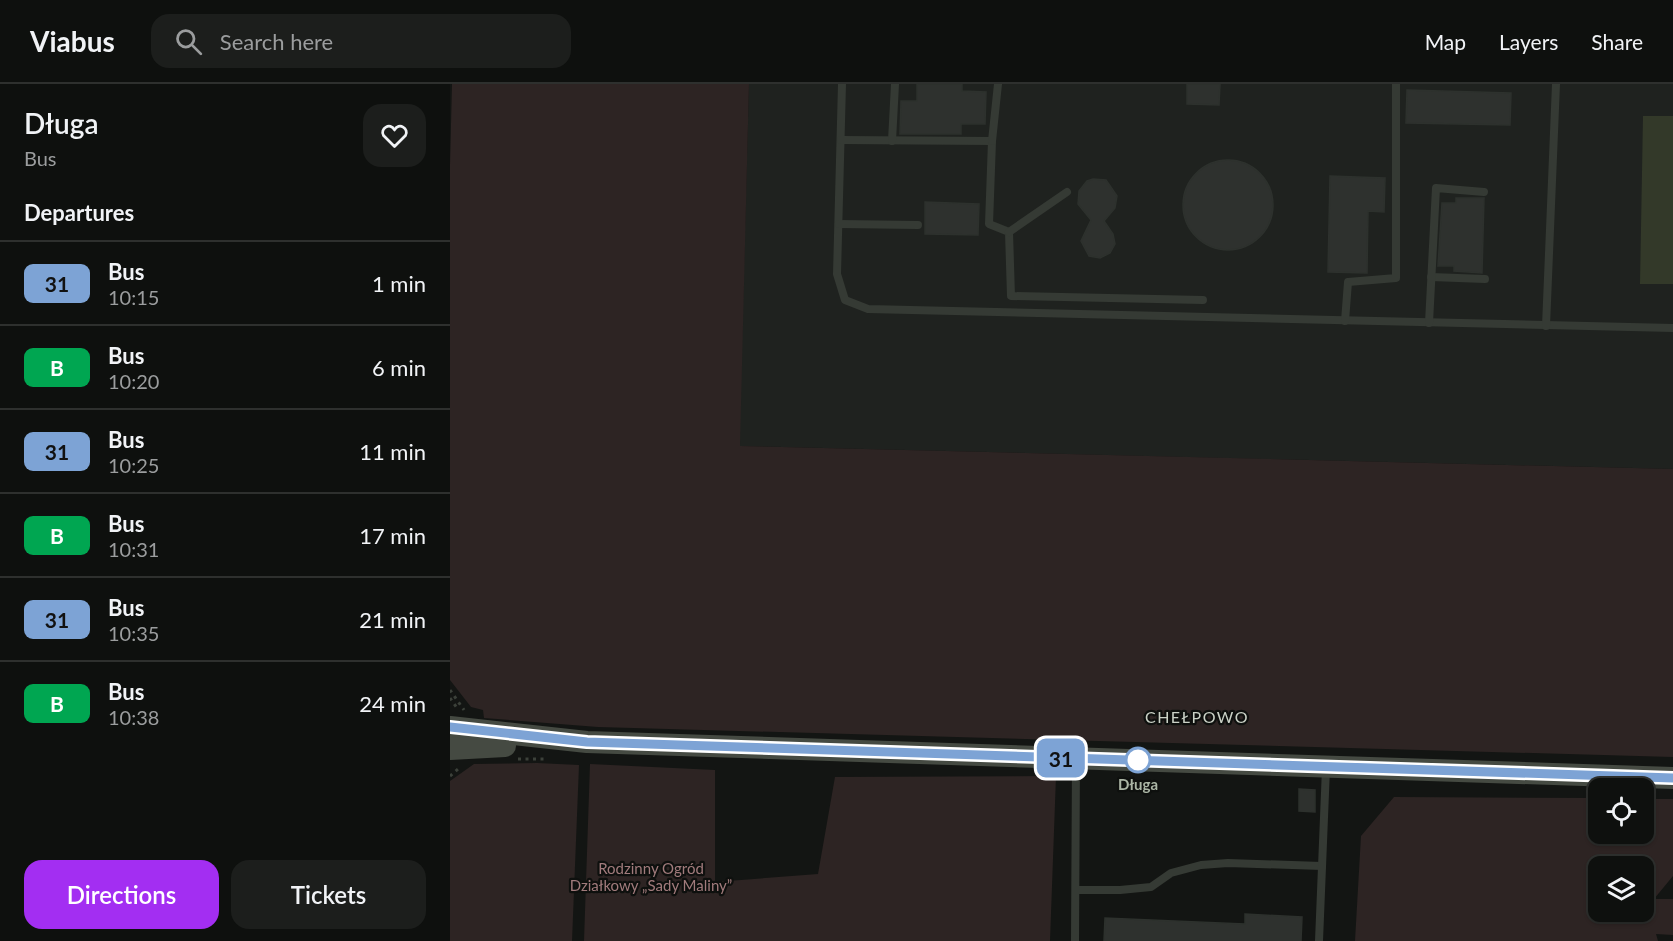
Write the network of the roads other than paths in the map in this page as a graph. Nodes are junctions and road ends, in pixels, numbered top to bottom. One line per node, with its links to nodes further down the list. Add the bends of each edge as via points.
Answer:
1 (842, 84): 6 (lane)
2 (895, 84): 7 (lane)
3 (998, 84): 8 (lane)
4 (1396, 84): 17 (lane, via 1396,278 1348,282)
5 (1556, 84): 19 (lane)
6 (841, 140): 7 (lane); 11 (lane)
7 (892, 141): 8 (lane)
8 (992, 141): 13 (lane, via 988,224)
9 (1067, 192): 13 (lane)
10 (1484, 192): 14 (lane, via 1436,188)
11 (839, 224): 12 (lane); 17 (lane, via 837,274 845,300 868,309)
12 (918, 225)
13 (1009, 232): 16 (lane, via 1011,296)
14 (1431, 277): 15 (lane); 18 (lane)
15 (1485, 279)
16 (1203, 300)
17 (1345, 321): 18 (lane)
18 (1428, 323): 19 (lane)
19 (1546, 326): 20 (lane)
20 (1673, 328)
21 (454, 720): 22 (main road)
22 (587, 742): 23 (main road); 24 (main road)
23 (450, 749)
24 (1076, 758): 25 (main road); 28 (lane)
25 (1326, 768): 26 (main road); 27 (lane)
26 (1673, 778)
27 (1322, 866): 28 (lane, via 1228,862 1172,873 1151,886 1120,891); 30 (lane)
28 (1076, 890): 29 (lane)
29 (1076, 941)
30 (1318, 941)

